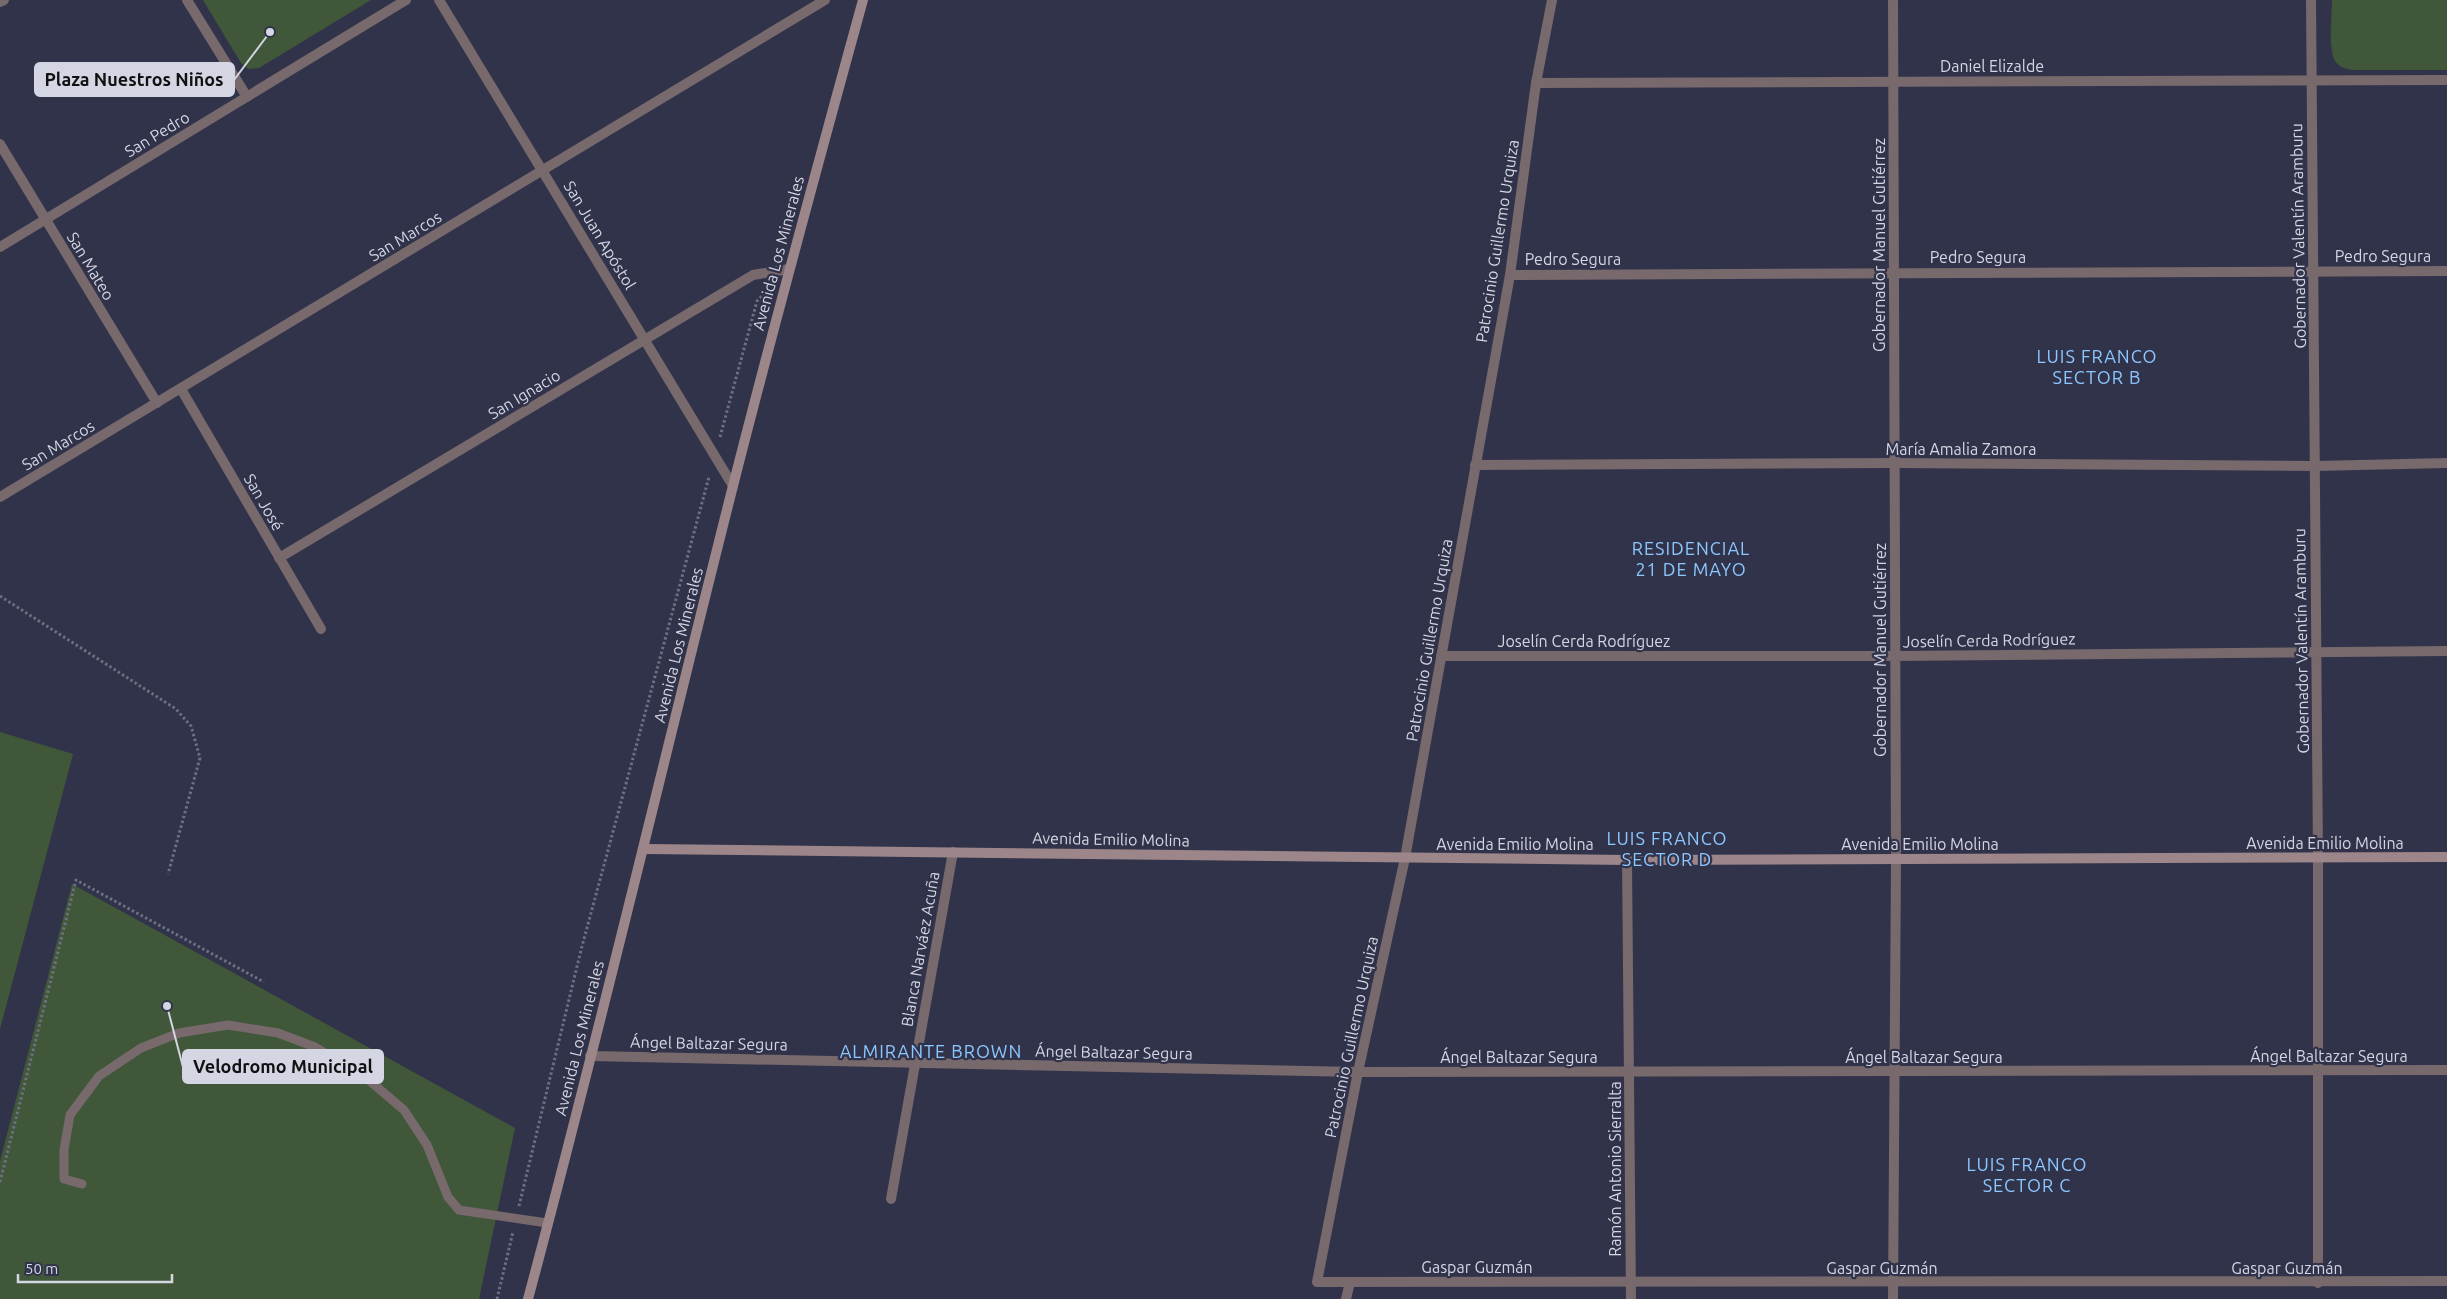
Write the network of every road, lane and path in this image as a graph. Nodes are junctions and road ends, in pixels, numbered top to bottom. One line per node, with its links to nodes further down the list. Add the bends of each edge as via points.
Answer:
1 (4, 0): 10 (street)
2 (187, 0): 15 (street)
3 (406, 0): 15 (street, San Pedro)
4 (439, 0): 17 (street, San Juan Apóstol)
5 (825, 0): 17 (street, San Marcos)
6 (863, 0): 20 (street, Avenida Los Minerales)
7 (1552, 0): 14 (street, Patrocinio Guillermo Urquiza)
8 (1893, 0): 12 (street, Gobernador Manuel Gutiérrez)
9 (2311, 0): 13 (street, Gobernador Valentín Aramburu)
10 (0, 2)
11 (2447, 80): 13 (street, Daniel Elizalde)
12 (1894, 81): 13 (street, Daniel Elizalde); 14 (street, Daniel Elizalde); 23 (street, Gobernador Manuel Gutiérrez)
13 (2311, 81): 21 (street, Gobernador Valentín Aramburu)
14 (1536, 83): 24 (street, Patrocinio Guillermo Urquiza)
15 (247, 97): 18 (street, San Pedro)
16 (0, 144): 18 (street, San Mateo)
17 (543, 170): 26 (street, San Juan Apóstol); 27 (street, San Marcos)
18 (46, 220): 19 (street, San Pedro); 28 (street, San Mateo)
19 (0, 247)
20 (789, 269): 26 (street, San Ignacio, via 752,275); 34 (street, Avenida Los Minerales)
21 (2313, 271): 22 (street, Pedro Segura); 23 (street, Pedro Segura); 33 (street, Gobernador Valentín Aramburu)
22 (2447, 271)
23 (1894, 272): 24 (street, Pedro Segura); 30 (street, Gobernador Manuel Gutiérrez)
24 (1510, 275): 32 (street, Patrocinio Guillermo Urquiza)
25 (770, 288): 29 (path, via 757,301)
26 (645, 339): 29 (street, San Juan Apóstol); 36 (street, San Ignacio)
27 (181, 389): 28 (street, San Marcos); 36 (street, San José)
28 (158, 403): 35 (street, San Marcos)
29 (715, 456): 34 (street, San Juan Apóstol); 62 (path, via 581,950)
30 (1894, 463): 32 (street, María Amalia Zamora); 33 (street, María Amalia Zamora); 42 (street, Gobernador Manuel Gutiérrez)
31 (2447, 463): 33 (street, María Amalia Zamora)
32 (1475, 465): 41 (street, Patrocinio Guillermo Urquiza)
33 (2315, 466): 39 (street, Gobernador Valentín Aramburu)
34 (733, 486): 43 (street, Avenida Los Minerales)
35 (0, 497)
36 (279, 558): 38 (street, San José)
37 (0, 596): 50 (path, via 176,709 191,726 200,758)
38 (321, 629)
39 (2316, 651): 40 (street, Joselín Cerda Rodríguez); 42 (street, Joselín Cerda Rodríguez); 47 (street, Gobernador Valentín Aramburu)
40 (2447, 652)
41 (1441, 656): 42 (street, Joselín Cerda Rodríguez); 46 (street, Patrocinio Guillermo Urquiza)
42 (1896, 656): 48 (street, Gobernador Manuel Gutiérrez)
43 (644, 849): 44 (street, Avenida Emilio Molina); 52 (street, Avenida Los Minerales)
44 (953, 852): 46 (street, Avenida Emilio Molina); 53 (street, Blanca Narváez Acuña)
45 (2447, 857): 47 (street, Avenida Emilio Molina)
46 (1405, 858): 49 (street, Avenida Emilio Molina); 56 (street, Patrocinio Guillermo Urquiza)
47 (2318, 858): 48 (street, Avenida Emilio Molina); 55 (street, Gobernador Valentín Aramburu)
48 (1896, 859): 49 (street, Avenida Emilio Molina); 58 (street, Gobernador Manuel Gutiérrez)
49 (1627, 860): 57 (street, Ramón Antonio Sierralta)
50 (168, 874)
51 (264, 982): 59 (path, via 76,880)
52 (590, 1056): 53 (street, Ángel Baltazar Segura); 63 (street, Avenida Los Minerales)
53 (914, 1063): 56 (street, Ángel Baltazar Segura); 61 (street, Blanca Narváez Acuña)
54 (2447, 1070): 55 (street, Ángel Baltazar Segura)
55 (2318, 1071): 58 (street, Ángel Baltazar Segura); 69 (street, Gobernador Valentín Aramburu)
56 (1358, 1072): 57 (street, Ángel Baltazar Segura); 65 (street, Patrocinio Guillermo Urquiza)
57 (1630, 1072): 58 (street, Ángel Baltazar Segura); 67 (street, Ramón Antonio Sierralta)
58 (1895, 1072): 68 (street, Gobernador Manuel Gutiérrez)
59 (0, 1182)
60 (82, 1184): 62 (lane, via 64,1179 64,1150 70,1116 99,1076 141,1048 178,1033 228,1025 278,1033 315,1047 364,1076 404,1110 427,1145 448,1197 459,1210)
61 (890, 1199)
62 (516, 1218): 63 (lane); 70 (path)
63 (547, 1223): 71 (street, Avenida Los Minerales)
64 (2447, 1281): 69 (street, Gaspar Guzmán)
65 (1317, 1282): 66 (street, Gaspar Guzmán)
66 (1350, 1282): 67 (street, Gaspar Guzmán); 72 (street)
67 (1631, 1283): 68 (street, Gaspar Guzmán); 73 (street, Ramón Antonio Sierralta)
68 (1893, 1283): 69 (street, Gaspar Guzmán); 74 (street, Gobernador Manuel Gutiérrez)
69 (2318, 1283)
70 (497, 1299)
71 (528, 1299)
72 (1346, 1299)
73 (1631, 1299)
74 (1893, 1299)

